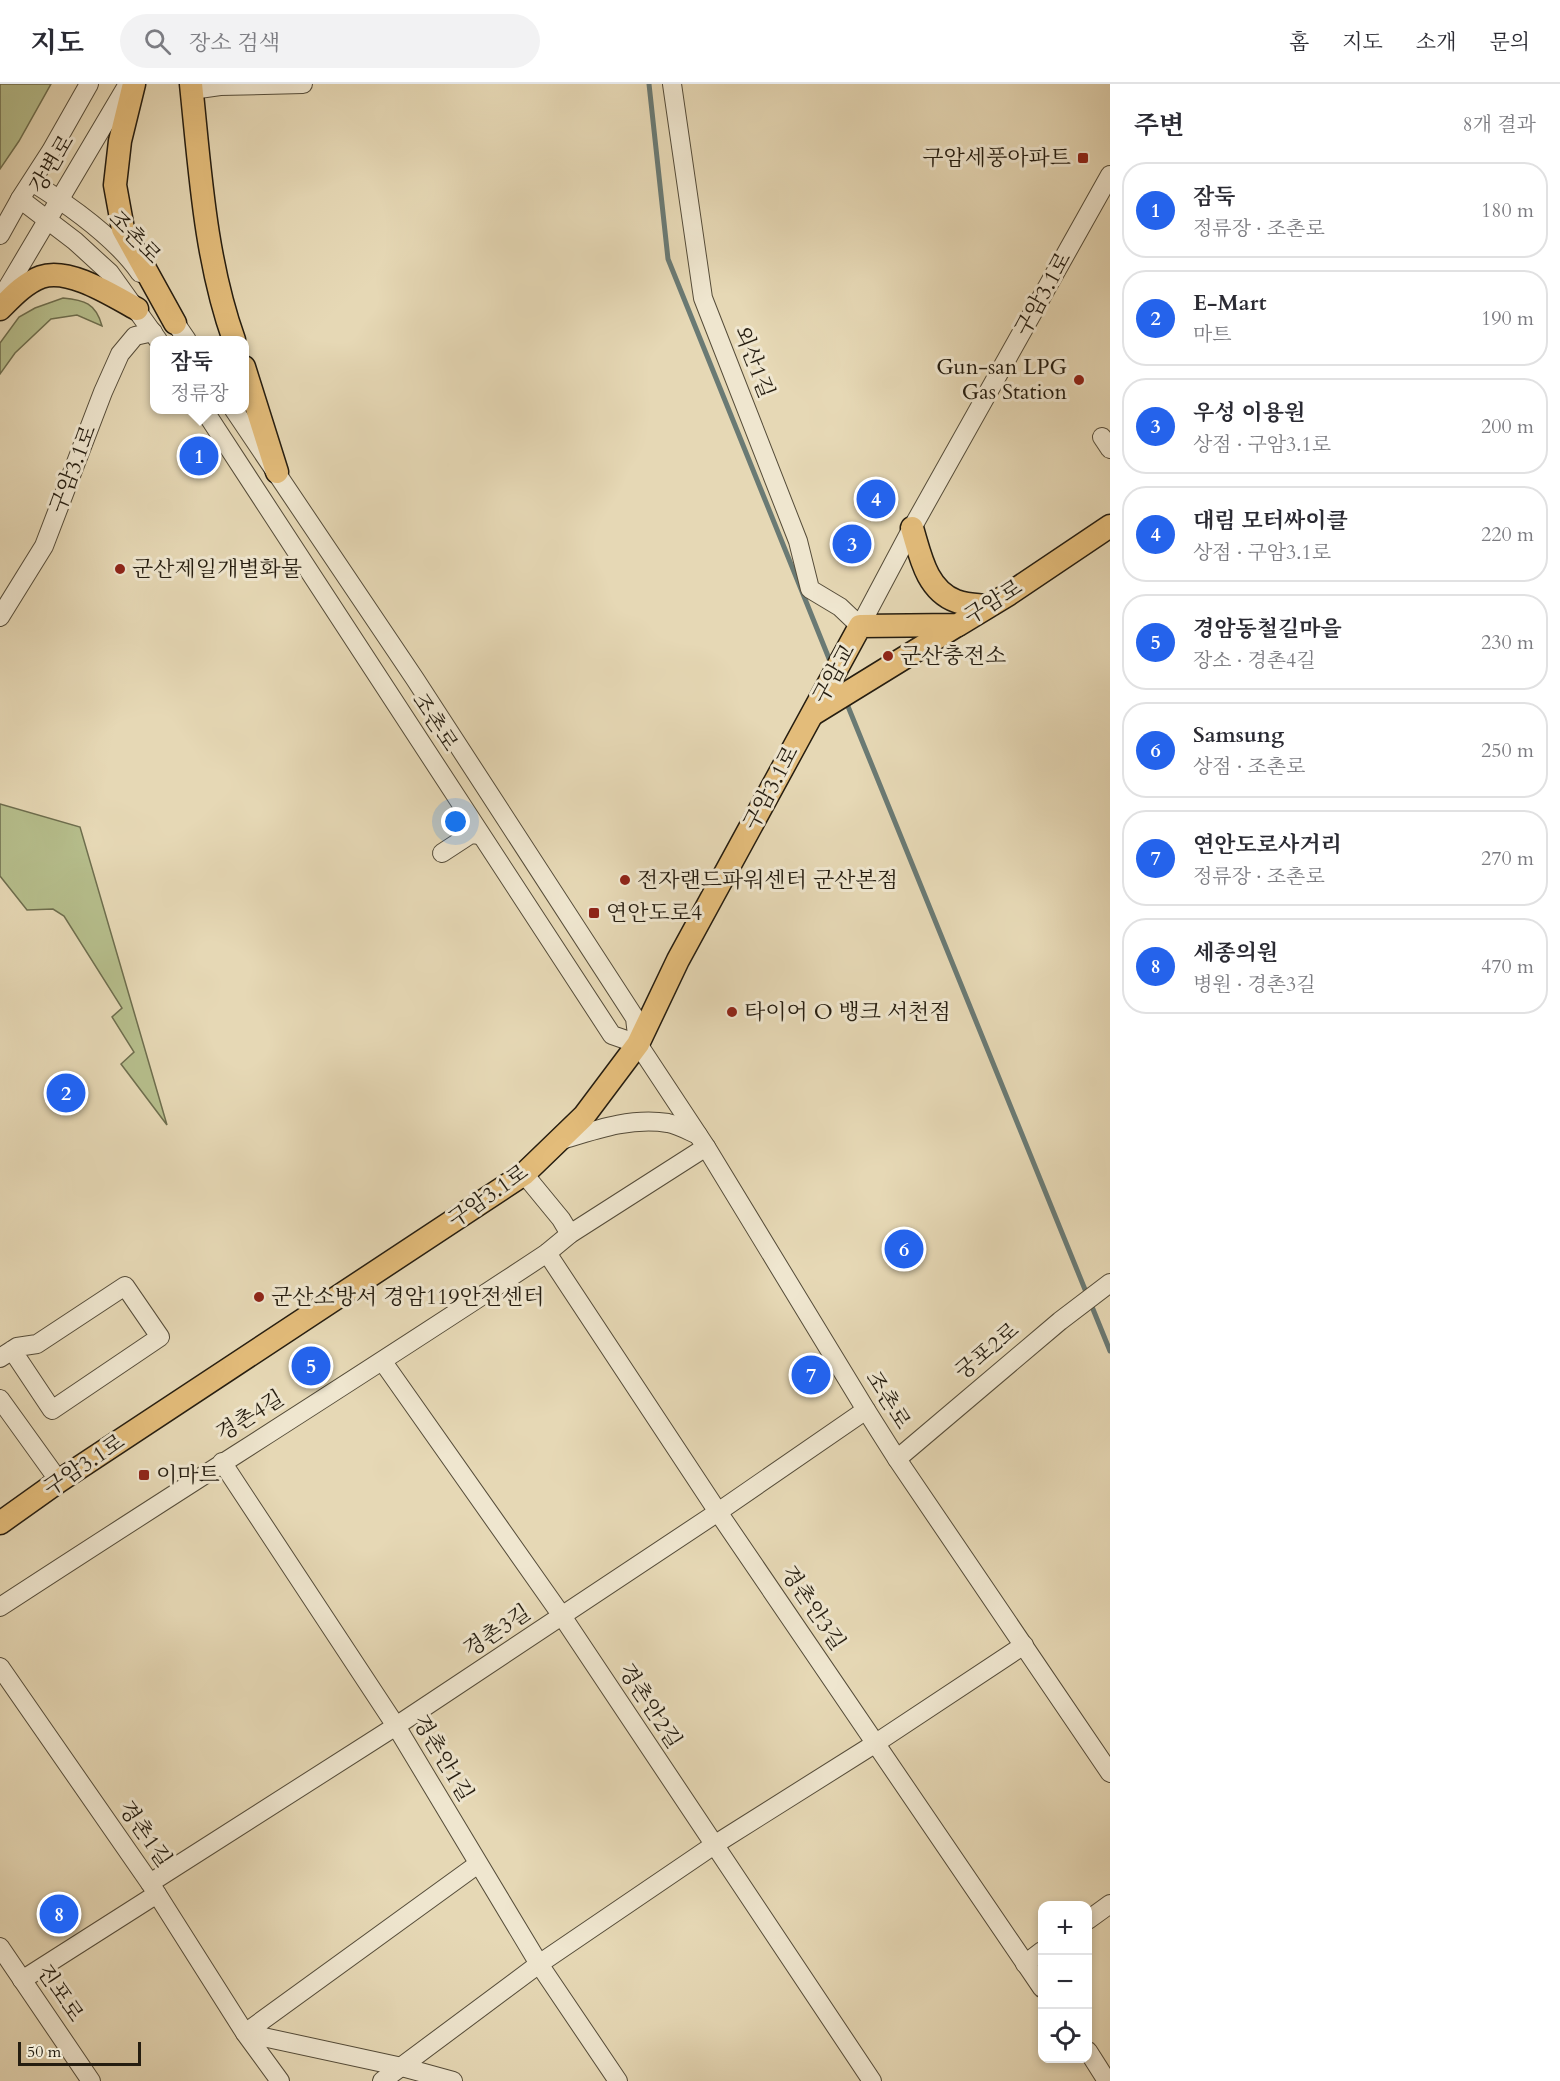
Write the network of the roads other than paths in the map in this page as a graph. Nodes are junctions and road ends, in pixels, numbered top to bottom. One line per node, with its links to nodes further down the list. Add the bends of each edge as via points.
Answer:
1 (89, 84): 9 (street, 강변로)
2 (128, 84): 11 (street, 강변로)
3 (134, 84): 17 (main road, via 120,141 115,185 123,229)
4 (303, 84): 6 (street)
5 (672, 84): 29 (street, 외산1길, via 704,298 798,541 810,590 840,607)
6 (221, 85): 7 (street)
7 (191, 87): 19 (main road, via 206,220)
8 (1110, 175): 25 (street, 구암3.1로)
9 (32, 182): 10 (street, 강변로); 11 (street, 조촌로)
10 (20, 200): 12 (street, 조촌로); 13 (street, 강변로)
11 (59, 201): 12 (street, 강변로); 17 (street, 조촌로, via 101,232 133,263)
12 (47, 218): 14 (street, 강변로); 16 (street, 조촌로, via 110,273)
13 (0, 235)
14 (0, 300)
15 (0, 309): 16 (main road, via 32,281 48,275 88,282)
16 (137, 309): 18 (street, 조촌로)
17 (181, 332)
18 (156, 336): 27 (street, 구암3.1로, via 135,336 120,354 44,546)
19 (233, 336)
20 (249, 383): 23 (main road)
21 (207, 414): 31 (street, 조촌로)
22 (237, 414): 23 (street, 조촌로)
23 (277, 472): 33 (street, 조촌로, via 634,1018)
24 (1110, 526): 26 (main road, 구암로)
25 (912, 528): 26 (main road, via 931,581 940,591 956,601); 29 (street, 구암3.1로)
26 (988, 606): 28 (main road, 구암로)
27 (0, 617)
28 (958, 625): 29 (main road, 구암로); 30 (main road)
29 (858, 630): 30 (main road, 구암교)
30 (812, 715): 33 (main road, 구암3.1로, via 678,960)
31 (480, 835): 32 (street, via 471,834); 33 (street, 조촌로, via 612,1035)
32 (442, 853)
33 (638, 1044): 34 (street, 조촌로); 35 (main road, 구암3.1로, via 584,1116)
34 (702, 1141): 35 (street, via 670,1123 644,1121 617,1123); 37 (street, 경촌4길); 43 (street, 조촌로)
35 (558, 1142): 36 (main road, 구암3.1로)
36 (524, 1174): 37 (street); 46 (main road, 구암3.1로)
37 (570, 1234): 38 (street, 경촌4길)
38 (547, 1253): 41 (street, 경촌4길); 47 (street, 경촌안3길)
39 (1110, 1282): 44 (street, 궁포2로)
40 (6, 1354): 40 (street, via 17,1347 37,1344 125,1286 160,1337 52,1410)
41 (383, 1362): 45 (street, 경촌4길); 50 (street, 경촌안2길)
42 (0, 1399): 46 (street)
43 (866, 1410): 44 (street, 조촌로); 47 (street, 경촌3길)
44 (897, 1459): 51 (street, 조촌로)
45 (222, 1462): 49 (street, 경촌4길); 53 (street, 경촌안1길)
46 (59, 1481): 48 (main road, 구암3.1로)
47 (718, 1512): 50 (street, 경촌3길); 54 (street, 경촌안3길)
48 (0, 1523)
49 (0, 1607)
50 (562, 1616): 53 (street, 경촌3길); 56 (street, 경촌안2길)
51 (1024, 1645): 54 (street); 55 (street, 조촌로)
52 (0, 1667): 58 (street, 경촌1길)
53 (396, 1726): 57 (street, 경촌안1길); 58 (street, 경촌3길)
54 (876, 1743): 56 (street); 64 (street, 경촌안3길)
55 (1110, 1773)
56 (714, 1845): 63 (street); 75 (street, 경촌안2길)
57 (478, 1864): 63 (street, 경촌안1길); 67 (street)
58 (153, 1889): 65 (street, 경촌3길); 67 (street, 경촌1길)
59 (1110, 1904): 60 (street)
60 (1092, 1917)
61 (1038, 1955): 64 (street)
62 (3, 1956): 65 (street, 진포로)
63 (539, 1964): 69 (street); 74 (street, 경촌안1길)
64 (1025, 1964): 66 (street, 경촌안3길)
65 (22, 1980): 70 (street, 진포로)
66 (1038, 1982)
67 (244, 2033): 69 (street); 71 (street, 경촌1길)
68 (1092, 2057): 76 (street)
69 (402, 2067): 72 (street); 73 (street)
70 (91, 2081)
71 (280, 2081)
72 (382, 2081)
73 (453, 2081)
74 (618, 2081)
75 (872, 2081)
76 (1107, 2081)

